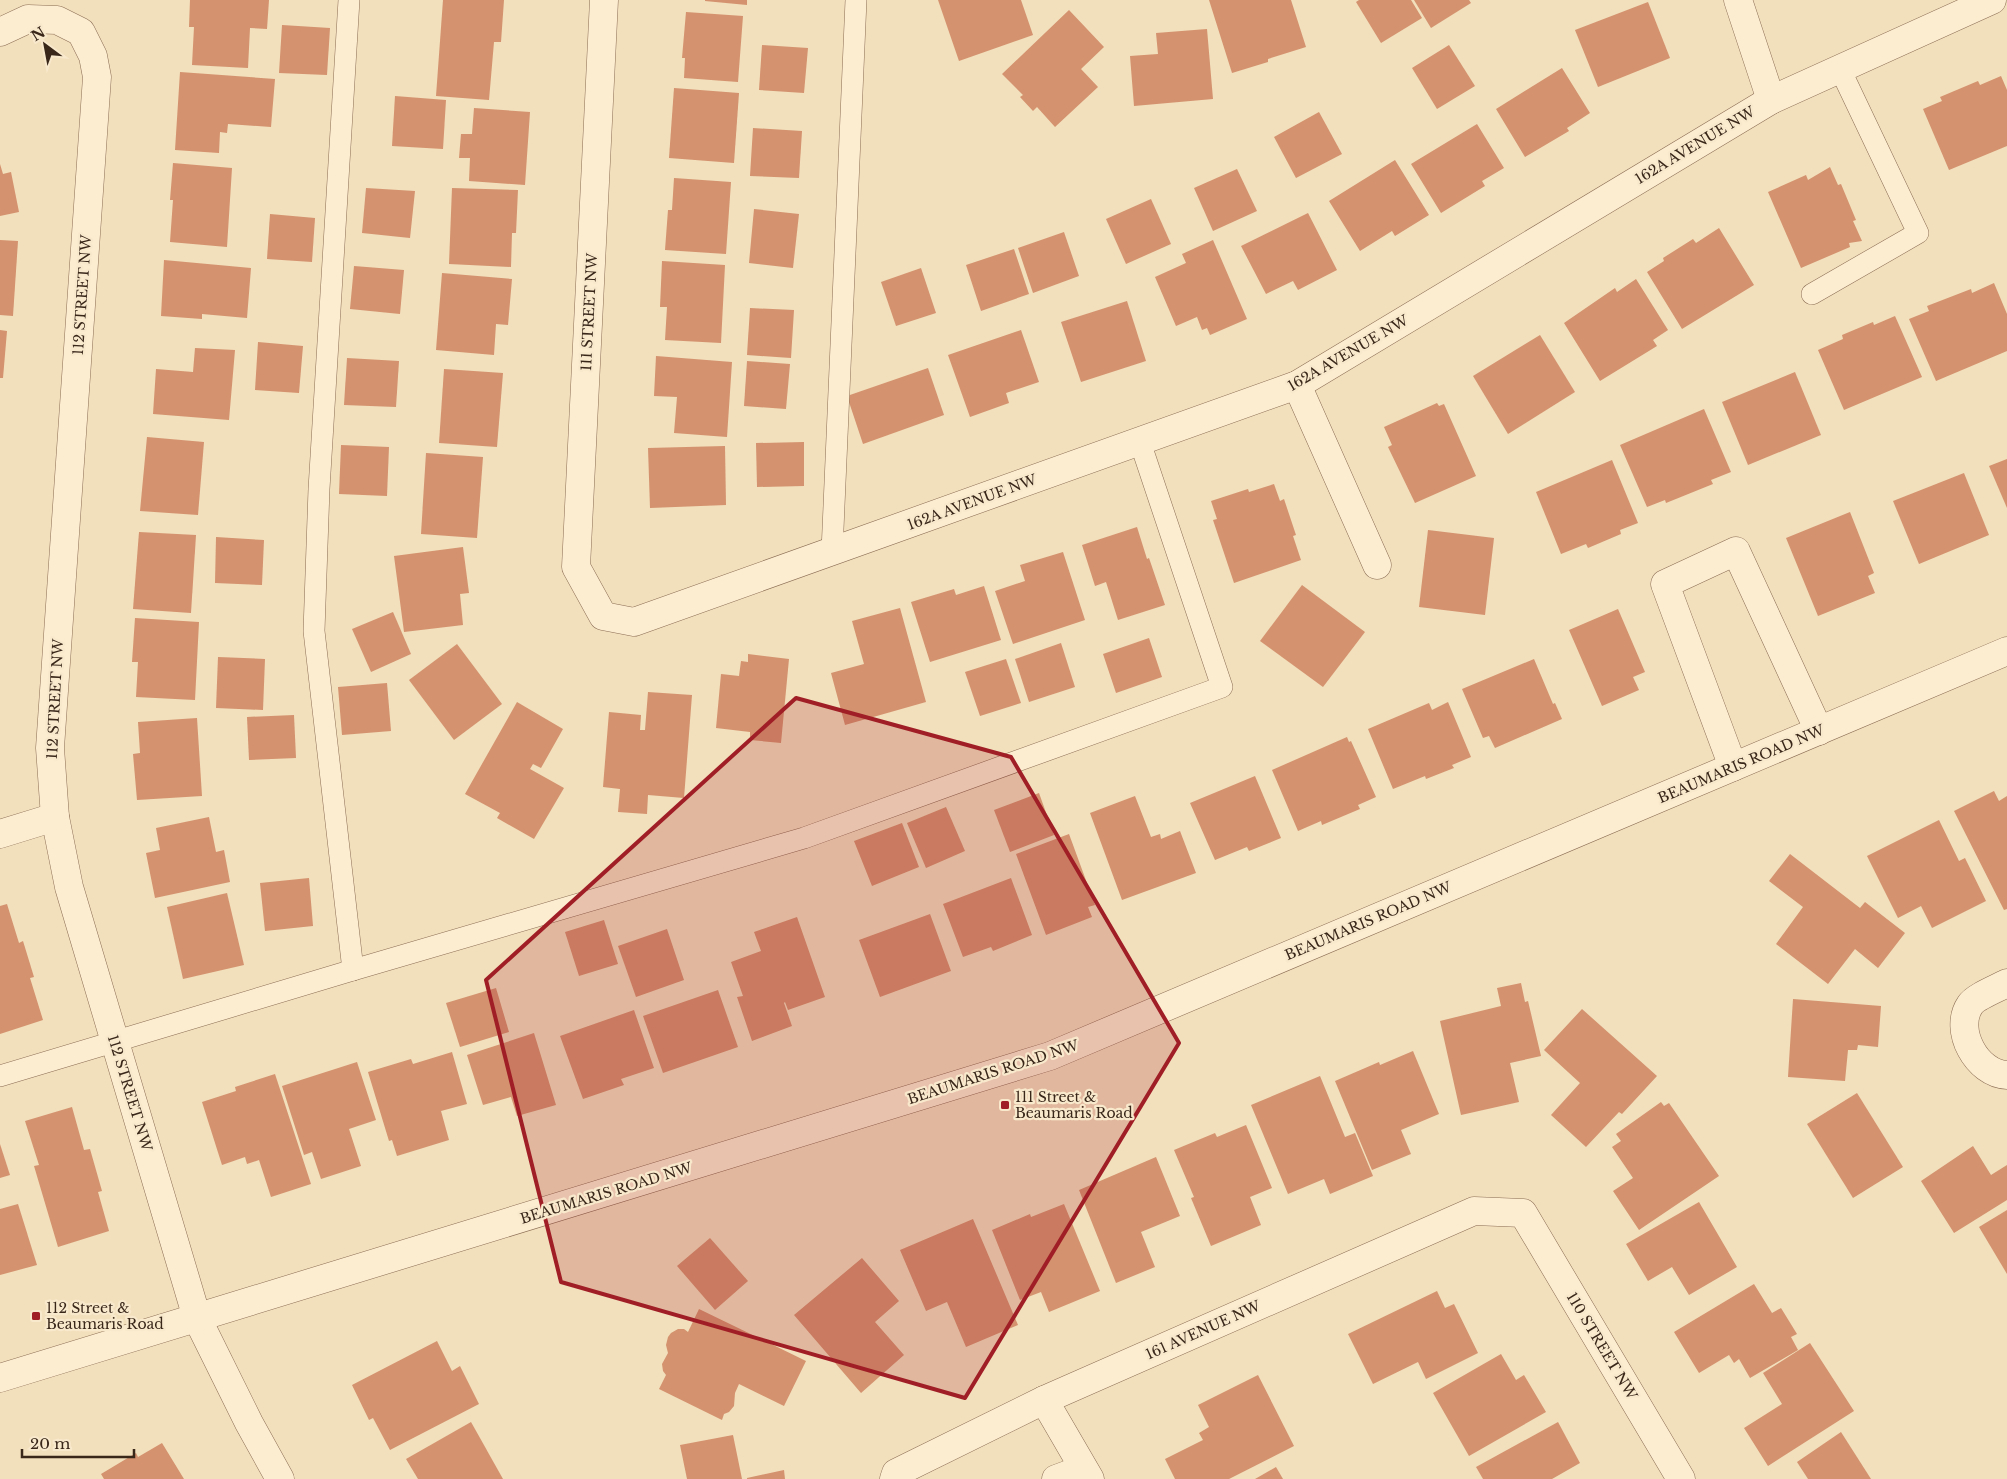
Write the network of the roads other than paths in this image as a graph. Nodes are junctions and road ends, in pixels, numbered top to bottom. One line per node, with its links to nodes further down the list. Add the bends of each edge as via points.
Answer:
1 (349, 0): 21 (lane, via 319,489 314,630)
2 (604, 0): 15 (street, 111 STREET NW, via 576,567)
3 (856, 0): 13 (lane)
4 (1738, 0): 9 (street)
5 (1992, 0): 6 (street, 162A AVENUE NW)
6 (1966, 6): 8 (street, 162A AVENUE NW)
7 (0, 32): 19 (street, 112 STREET NW, via 28,19 57,20 81,32 93,56 97,77 50,748)
8 (1840, 69): 9 (street, 162A AVENUE NW); 10 (lane, via 1918,233)
9 (1771, 100): 11 (street, 162A AVENUE NW)
10 (1812, 294)
11 (1297, 385): 12 (street, 162A AVENUE NW); 14 (street)
12 (1140, 442): 13 (street, 162A AVENUE NW); 21 (lane, via 1222,687 804,838)
13 (832, 552): 15 (street, 162A AVENUE NW, via 634,622)
14 (1377, 565)
15 (603, 616)
16 (2007, 651): 17 (street, BEAUMARIS ROAD NW)
17 (1818, 731): 18 (street, BEAUMARIS ROAD NW); 18 (street, via 1736,551 1665,584)
18 (1733, 767): 27 (street, BEAUMARIS ROAD NW, via 1050,1056)
19 (55, 817): 20 (street); 23 (street, 112 STREET NW, via 69,887)
20 (0, 834)
21 (353, 970): 23 (lane)
22 (2007, 983): 24 (street, via 1971,1003 1964,1018 1966,1041 1982,1063 2000,1075)
23 (114, 1042): 25 (lane); 27 (street, 112 STREET NW)
24 (2007, 1075)
25 (0, 1076)
26 (1523, 1213): 29 (street, 161 AVENUE NW, via 1474,1211); 34 (street, 110 STREET NW)
27 (198, 1318): 28 (street, BEAUMARIS ROAD NW); 31 (street, 112 STREET NW, via 248,1423)
28 (0, 1378)
29 (1044, 1400): 30 (street); 32 (street, 161 AVENUE NW, via 896,1473)
30 (1087, 1474): 33 (street)
31 (280, 1479)
32 (894, 1479)
33 (1056, 1479)
34 (1681, 1479)

